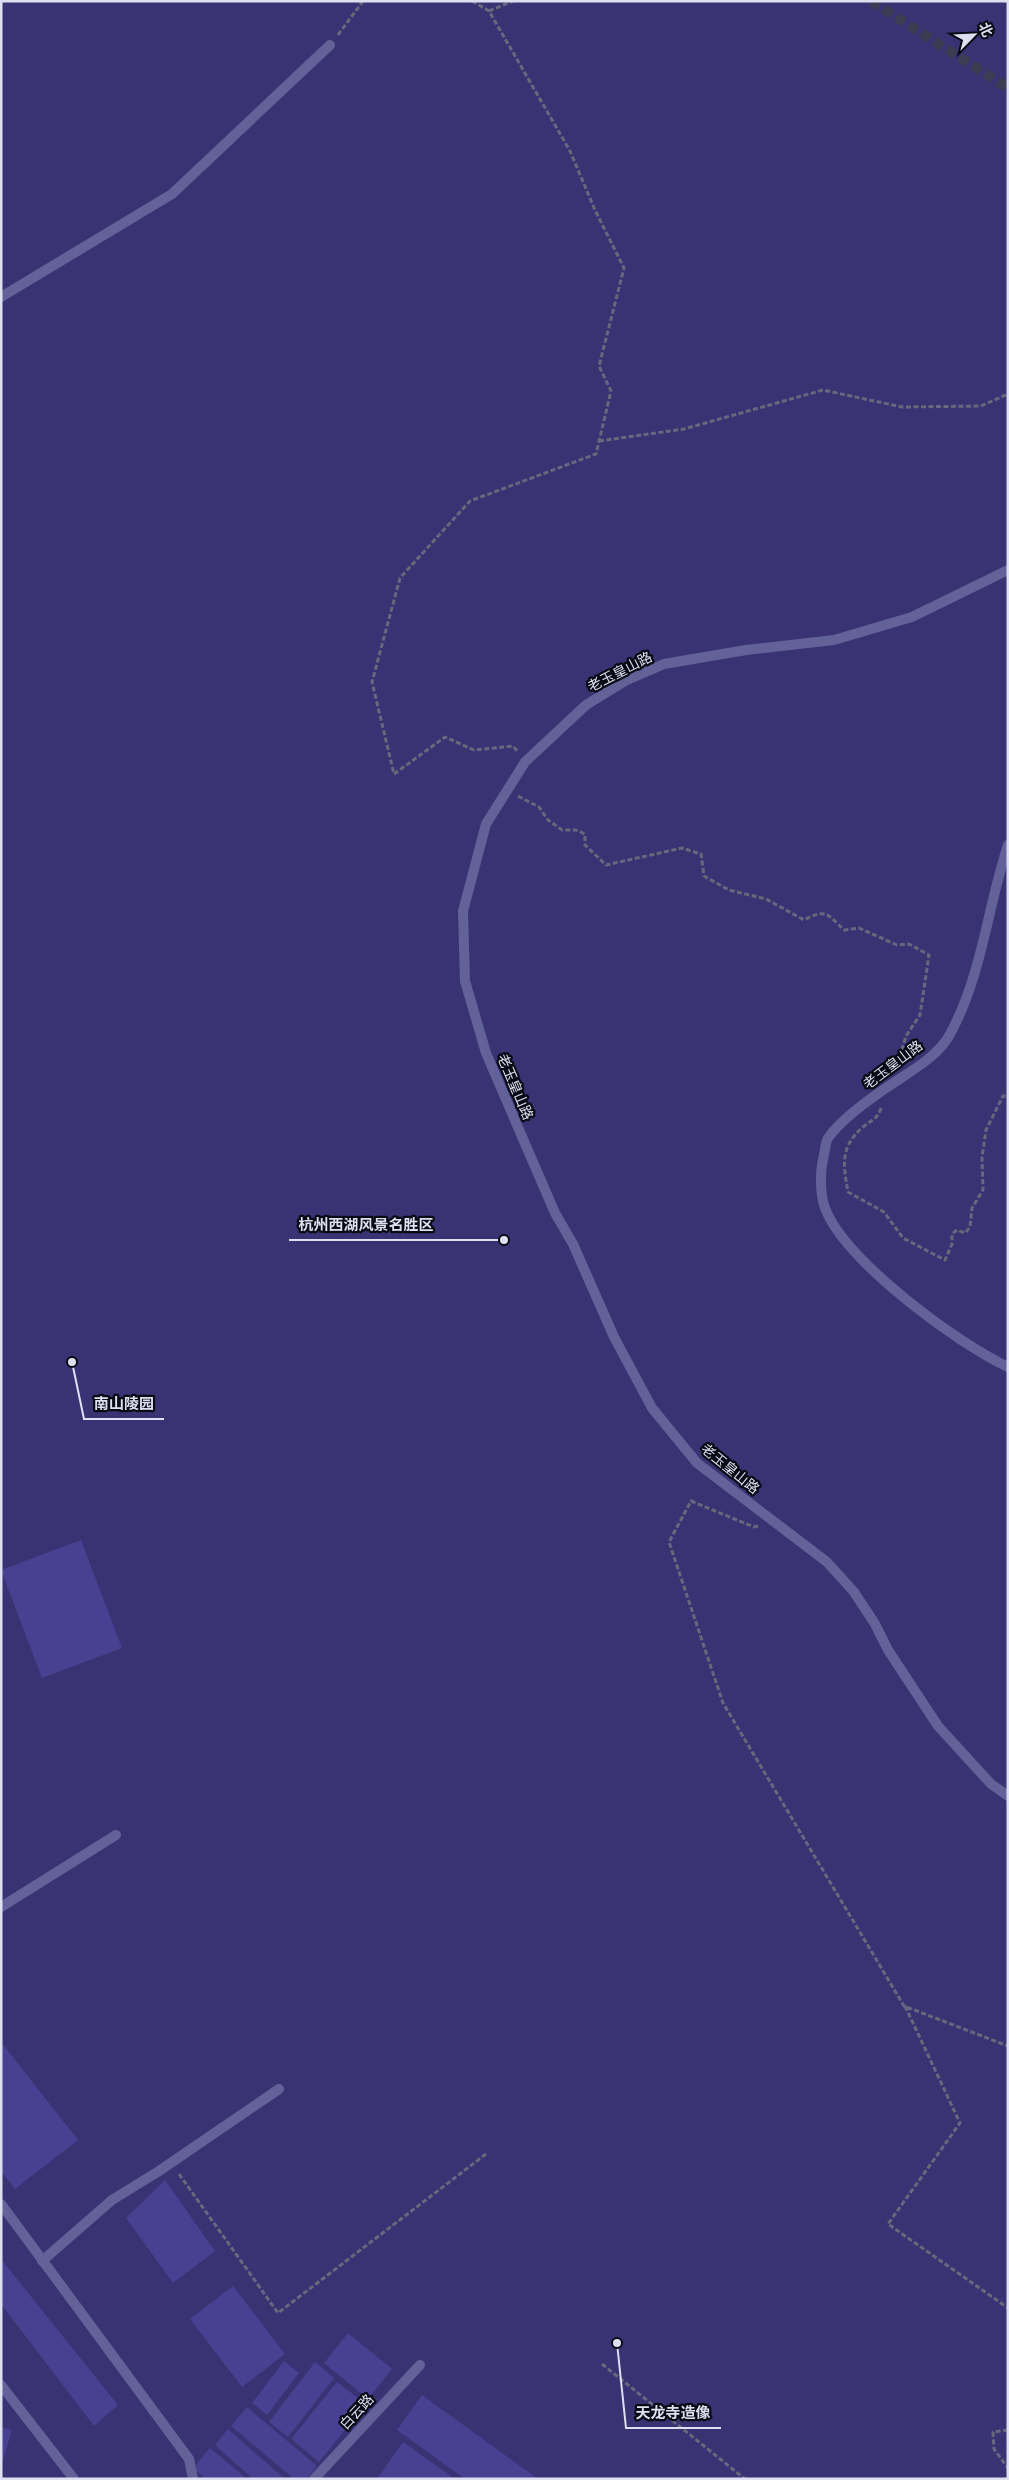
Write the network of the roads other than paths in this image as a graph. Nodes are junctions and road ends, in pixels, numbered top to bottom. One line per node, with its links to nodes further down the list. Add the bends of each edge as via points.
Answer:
1 (330, 46): 2 (street, via 172,194)
2 (1, 297)
3 (1008, 570): 6 (street, 老玉皇山路, via 912,616 834,640 664,664 625,681 586,705 525,762 486,824 463,911 465,981 486,1053 555,1213 652,1408 697,1464 827,1562 854,1592 938,1726 991,1784)
4 (1008, 845): 5 (street, 老玉皇山路, via 967,998 948,1037 923,1064 861,1106 828,1139 821,1171 824,1207 842,1238 884,1280 960,1339)
5 (1008, 1367)
6 (1008, 1796)
7 (116, 1835): 8 (street)
8 (1, 1907)
9 (279, 2089): 11 (street, via 112,2200)
10 (1, 2204): 11 (street)
11 (42, 2262): 15 (street, via 189,2459)
12 (420, 2365): 16 (street, 白云路)
13 (1, 2385): 14 (street)
14 (74, 2479)
15 (193, 2479)
16 (314, 2479)

